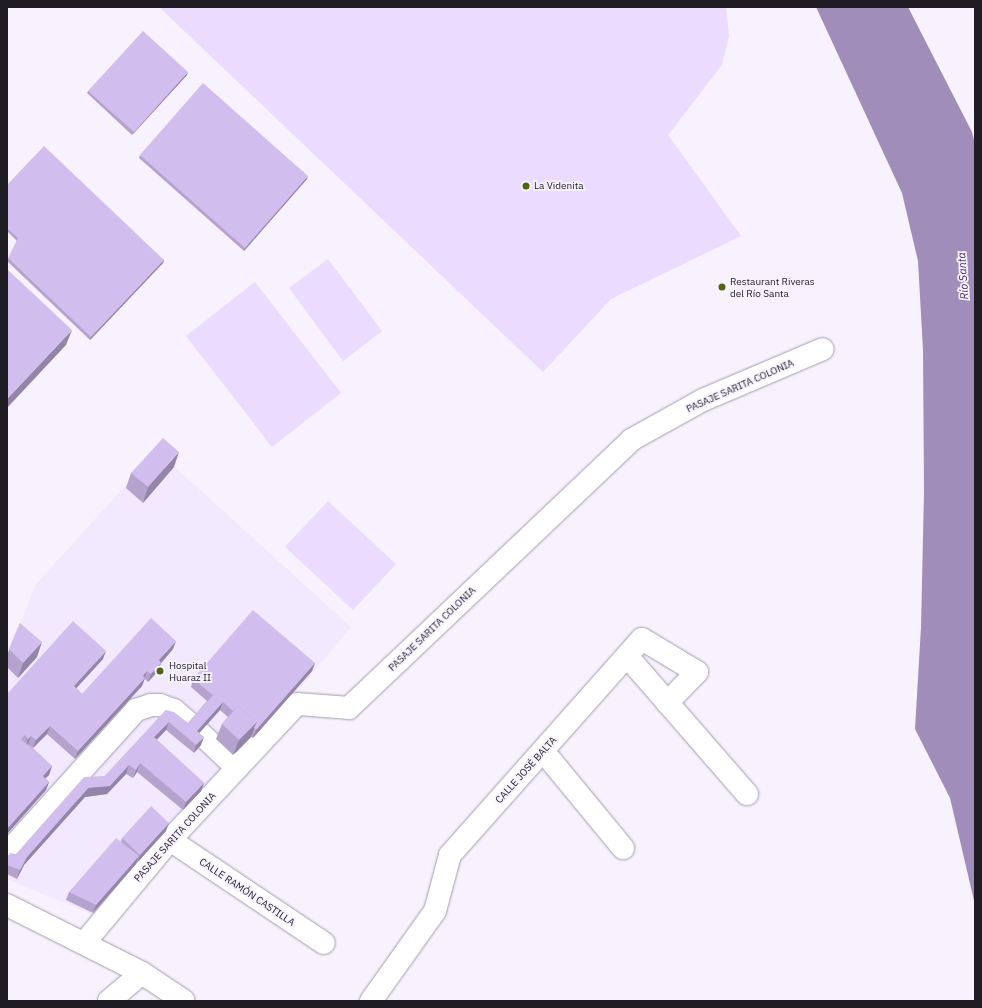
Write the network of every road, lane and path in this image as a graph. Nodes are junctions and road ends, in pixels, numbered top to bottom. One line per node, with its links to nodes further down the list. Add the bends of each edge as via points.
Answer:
1 (822, 349): 5 (street, PASAJE SARITA COLONIA, via 703,400 631,440 349,708 297,704)
2 (627, 656): 3 (street); 3 (street, CALLE JOSÉ BALTA, via 642,639 698,672); 4 (street, CALLE JOSÉ BALTA)
3 (667, 703): 6 (street)
4 (543, 751): 8 (street); 16 (street, CALLE JOSÉ BALTA, via 450,855 435,911)
5 (237, 768): 7 (street, PASAJE SARITA COLONIA); 9 (street, via 174,710 160,705 136,710)
6 (747, 794)
7 (170, 840): 11 (street, PASAJE SARITA COLONIA); 12 (street, CALLE RAMÓN CASTILLA)
8 (623, 848)
9 (7, 853)
10 (7, 905): 11 (street)
11 (85, 942): 13 (street)
12 (324, 943)
13 (142, 973): 14 (street); 15 (street)
14 (110, 1001)
15 (184, 1001)
16 (370, 1001)

